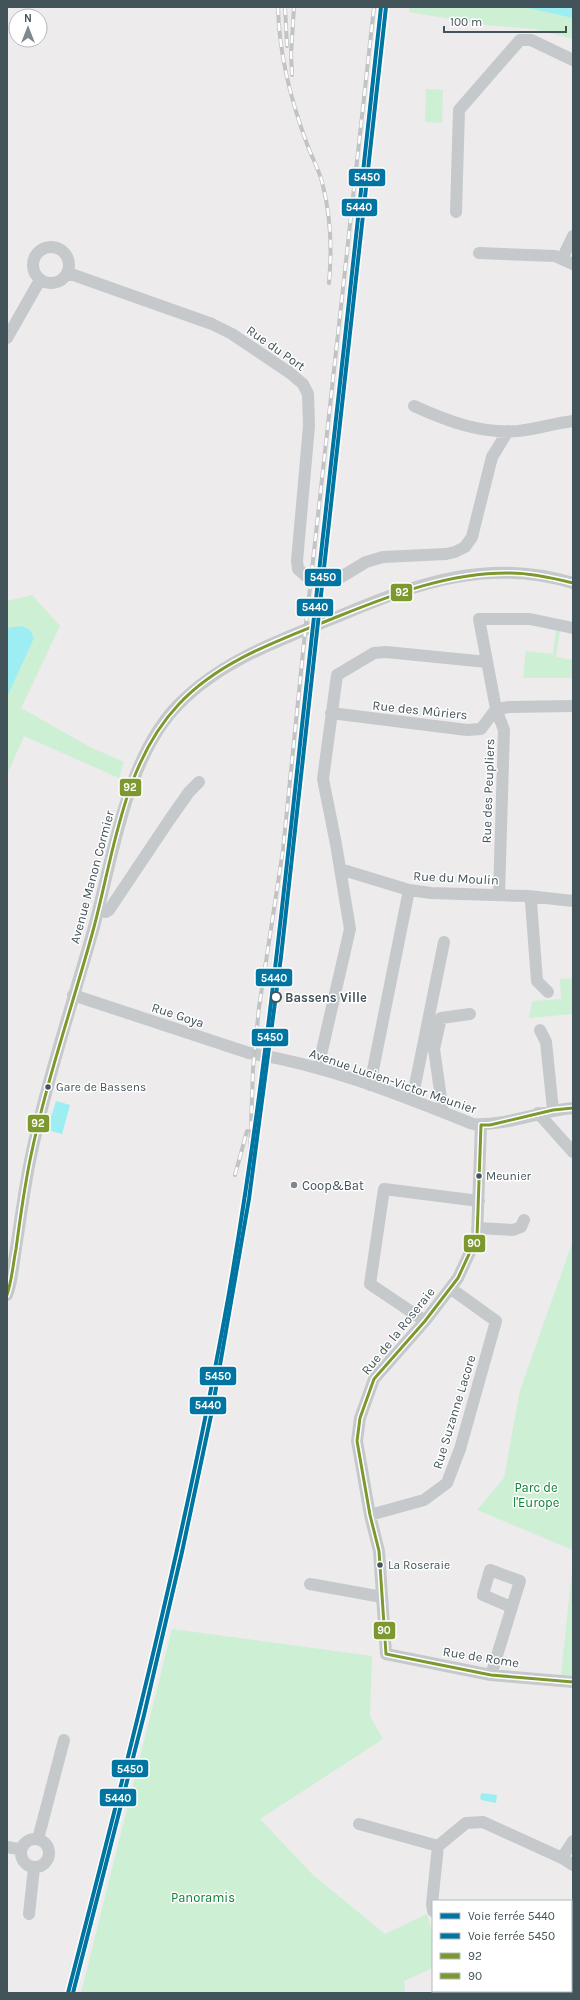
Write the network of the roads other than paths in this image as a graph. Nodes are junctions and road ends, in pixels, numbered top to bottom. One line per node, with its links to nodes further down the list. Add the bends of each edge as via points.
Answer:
1 (573, 60): 2 (street, via 531,40 520,40 459,110)
2 (456, 212)
3 (573, 236): 5 (street)
4 (479, 253): 5 (street, via 555,256)
5 (562, 259): 6 (street)
6 (573, 264)
7 (68, 273): 8 (street, via 56,283); 8 (street, via 70,267 66,255 62,250 50,247 39,252 33,263); 12 (street, Rue du Port, via 212,324 232,334 303,384 309,401 309,426 297,561 298,569 307,577 332,579 341,577 366,562 383,557 446,554 465,547 472,537 492,457)
8 (40, 280): 9 (street)
9 (7, 338)
10 (414, 406): 12 (street, via 464,426)
11 (573, 419): 12 (street)
12 (508, 431)
13 (573, 583): 21 (street, Avenue Manon Cormier, via 545,574 509,573 442,579 384,597 262,648 213,675 177,705 154,737 132,785)
14 (573, 628): 15 (street, Rue des Peupliers, via 530,618 479,619)
15 (487, 662): 17 (street, Rue des Peupliers); 18 (street, via 374,653 337,675)
16 (573, 706): 17 (street)
17 (496, 709): 18 (street, Rue des Mûriers, via 481,729 467,730); 24 (street, Rue des Peupliers, via 504,730)
18 (331, 714): 20 (street, via 323,779)
19 (199, 782): 22 (street, via 189,792)
20 (340, 869): 23 (street, Rue du Moulin); 34 (street, via 350,928)
21 (108, 871): 22 (street, via 118,882); 27 (street, Avenue Manon Cormier)
22 (128, 882): 27 (street, via 109,910)
23 (409, 890): 24 (street, Rue du Moulin, via 431,893); 35 (street)
24 (499, 894): 25 (street, Rue du Moulin)
25 (528, 896): 26 (street, Rue du Moulin); 29 (street, via 531,902 537,981)
26 (573, 901)
27 (98, 911): 30 (street, Avenue Manon Cormier)
28 (444, 942): 36 (street)
29 (548, 992)
30 (73, 996): 33 (street, Rue Goya, via 249,1053); 47 (street, Avenue Manon Cormier, via 30,1163)
31 (470, 1014): 39 (street, via 441,1018 434,1049)
32 (540, 1030): 38 (street, via 546,1042)
33 (276, 1057): 34 (street, Avenue Lucien-Victor Meunier)
34 (318, 1068): 35 (street, Avenue Lucien-Victor Meunier)
35 (370, 1085): 36 (street, Avenue Lucien-Victor Meunier)
36 (412, 1100): 39 (street, Avenue Lucien-Victor Meunier)
37 (573, 1108): 38 (street, Avenue Lucien-Victor Meunier)
38 (553, 1110): 40 (street, Avenue Lucien-Victor Meunier)
39 (443, 1112): 41 (street, Avenue Lucien-Victor Meunier)
40 (538, 1113): 41 (street, Avenue Lucien-Victor Meunier); 42 (street)
41 (481, 1125): 43 (street, Rue de la Roseraie)
42 (573, 1152)
43 (479, 1202): 45 (street, Rue de la Roseraie); 48 (street, via 384,1189 370,1284)
44 (524, 1220): 45 (street, via 521,1227 513,1230)
45 (477, 1228): 46 (street, Rue de la Roseraie, via 476,1237 458,1278)
46 (450, 1288): 48 (street, Rue de la Roseraie); 49 (street, Rue Suzanne Lacore, via 496,1321 460,1449 447,1483 424,1500)
47 (7, 1295)
48 (425, 1321): 49 (street, Rue de la Roseraie, via 374,1379 360,1418 357,1441)
49 (370, 1515): 51 (street, Rue de la Roseraie, via 379,1551)
50 (310, 1584): 51 (street)
51 (382, 1597): 53 (street, Rue de la Roseraie)
52 (511, 1607): 54 (street)
53 (386, 1654): 54 (street, Rue de Rome)
54 (491, 1675): 55 (street, Rue de Rome)
55 (573, 1682)
56 (64, 1740): 58 (street)
57 (359, 1824): 60 (street)
58 (38, 1839): 62 (street, via 25,1843); 65 (street, via 47,1846 48,1858 43,1866)
59 (573, 1841): 63 (street)
60 (438, 1846): 63 (street, via 466,1823 483,1822); 66 (street)
61 (7, 1847): 62 (street)
62 (21, 1852): 65 (street, via 23,1861)
63 (562, 1858): 64 (street)
64 (573, 1865)
65 (34, 1868): 67 (street)
66 (432, 1900)
67 (28, 1914)

